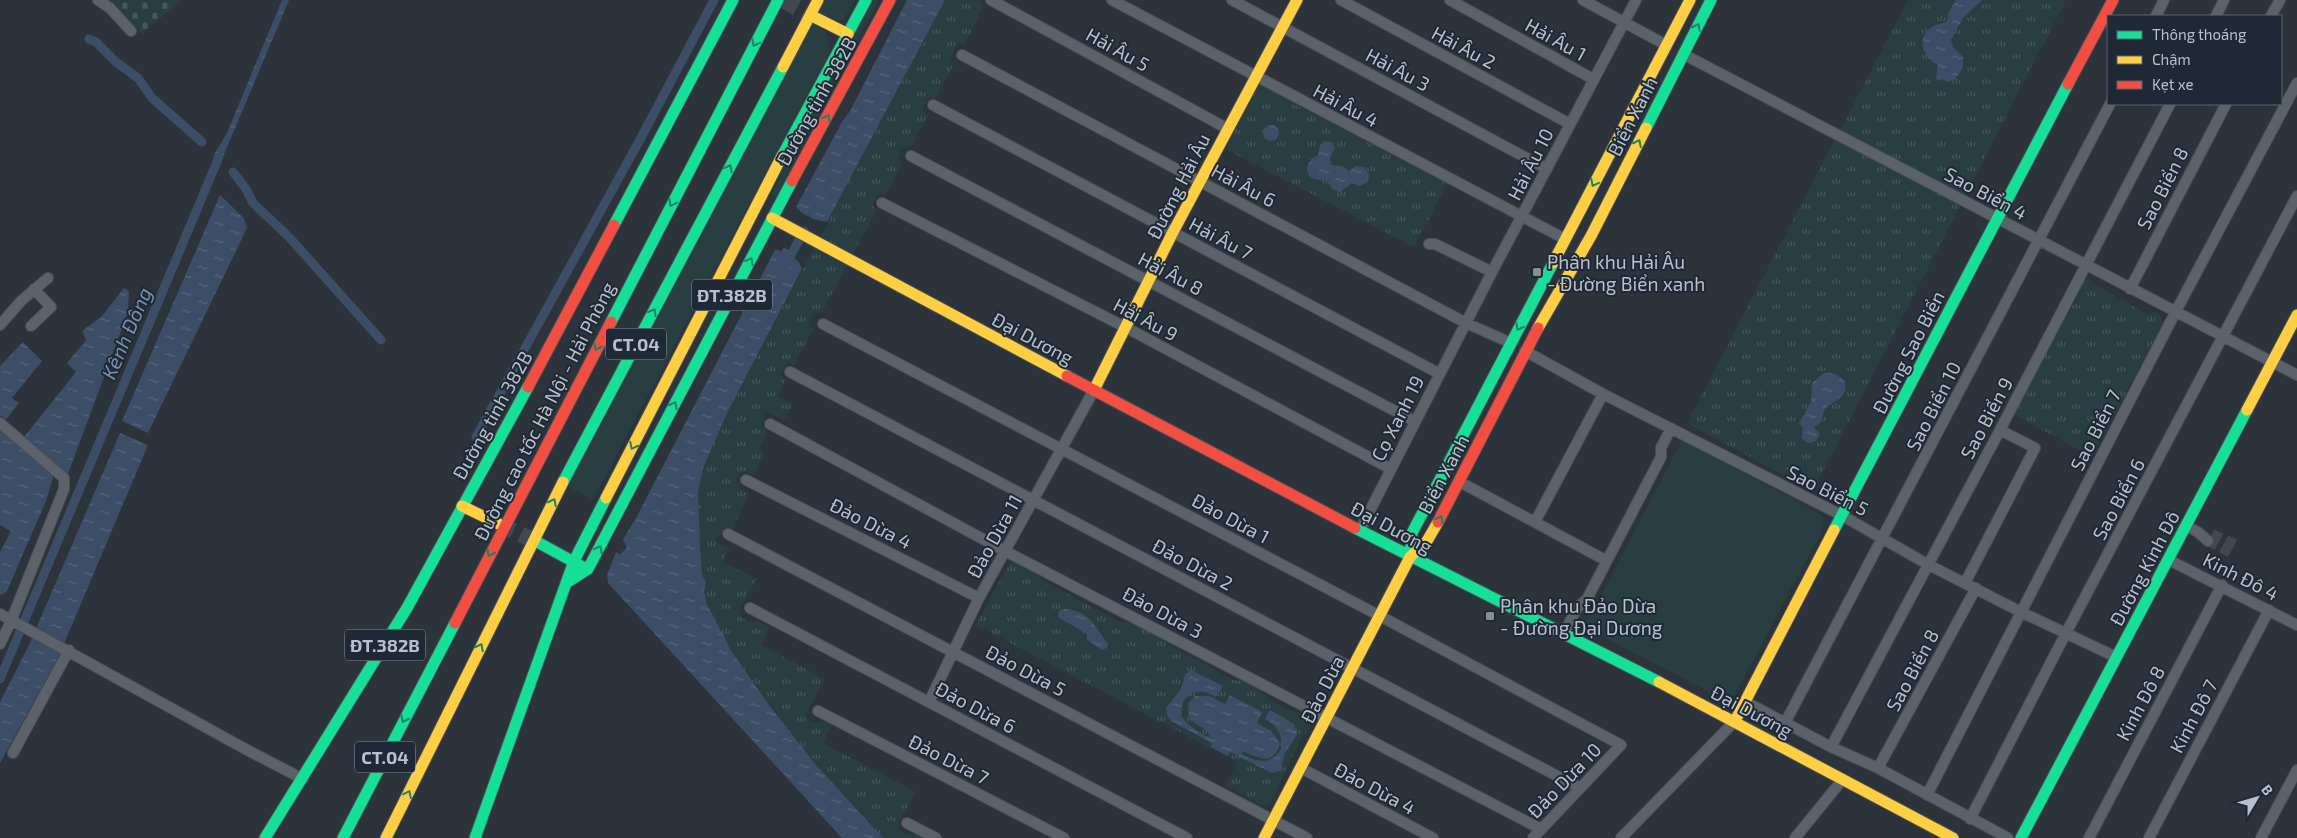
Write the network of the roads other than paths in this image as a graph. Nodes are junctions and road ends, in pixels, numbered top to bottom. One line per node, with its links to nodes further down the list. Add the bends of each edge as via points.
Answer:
1 (98, 0): 27 (street, via 110,8)
2 (733, 0): 86 (main road, Đường tỉnh 382B / ĐT.382B)
3 (778, 0): 144 (main road, Đường cao tốc Hà Nội - Hải Phòng / CT.04, one-way to 144)
4 (818, 0): 145 (main road, CT.04, one-way to 4, via 558,492)
5 (866, 0): 28 (main road, Đường tỉnh 382B / ĐT.382B)
6 (890, 0): 48 (main road, Đường tỉnh 382B / ĐT.382B, one-way to 6)
7 (991, 0): 40 (street, Hải Âu 5)
8 (1112, 0): 32 (street, Hải Âu 4)
9 (1232, 0): 26 (street, Hải Âu 3)
10 (1297, 0): 26 (main road, Đường Hải Âu)
11 (1341, 0): 39 (street, Hải Âu 2)
12 (1450, 0): 33 (street, Hải Âu 1)
13 (1583, 0): 25 (street)
14 (1636, 0): 25 (street)
15 (1690, 0): 29 (main road, Biển Xanh)
16 (1711, 0): 30 (main road, Biển Xanh, one-way to 16)
17 (2113, 0): 49 (main road, Đường Sao Biển)
18 (2164, 0): 21 (street)
19 (2224, 0): 22 (street)
20 (2280, 0): 23 (street)
21 (2156, 15)
22 (2216, 15)
23 (2272, 15)
24 (812, 16): 28 (main road)
25 (1624, 22): 29 (street); 33 (street, Hải Âu 10)
26 (1283, 27): 32 (main road, Đường Hải Âu); 42 (street, Hải Âu 3)
27 (131, 32)
28 (848, 34): 46 (main road, Đường tỉnh 382B / ĐT.382B)
29 (1666, 45): 30 (main road); 51 (main road, Biển Xanh, one-way to 51)
30 (1683, 54): 49 (street, Sao Biển 4); 69 (main road, Biển Xanh, one-way to 30, via 1591,236)
31 (962, 55): 43 (street, Hải Âu 6)
32 (1255, 77): 40 (main road, Đường Hải Âu); 47 (street, Hải Âu 4)
33 (1593, 79): 39 (street, Hải Âu 10)
34 (2297, 82): 60 (street, Sao Biển 7)
35 (933, 105): 50 (street, Hải Âu 7)
36 (2109, 105): 52 (street, Sao Biển 10)
37 (2169, 105): 54 (street, Sao Biển 9)
38 (2225, 105): 58 (street, Sao Biển 8)
39 (1570, 124): 42 (street, Hải Âu 10)
40 (1228, 129): 43 (main road, Đường Hải Âu)
41 (911, 156): 57 (street, Hải Âu 8)
42 (1547, 169): 47 (street, Hải Âu 10)
43 (1200, 182): 50 (main road, Đường Hải Âu); 62 (street, Hải Âu 6)
44 (2297, 196): 67 (street, Sao Biển 6)
45 (882, 203): 66 (street, Hải Âu 9)
46 (754, 209): 48 (main road); 99 (main road, Đường tỉnh 382B / ĐT.382B, one-way to 99)
47 (1522, 217): 51 (street, Hải Âu 4); 55 (street, Hải Âu 10)
48 (772, 218): 74 (main road, Đại Dương); 102 (main road, Đường tỉnh 382B / ĐT.382B, one-way to 48)
49 (1996, 218): 52 (street, Sao Biển 4); 87 (main road, Đường Sao Biển)
50 (1173, 232): 57 (main road, Đường Hải Âu); 72 (street, Hải Âu 7)
51 (1565, 240): 68 (main road, Biển Xanh, one-way to 68)
52 (2038, 241): 54 (street, Sao Biển 4); 94 (street, Sao Biển 10)
53 (1429, 244): 55 (street)
54 (2086, 266): 58 (street, Sao Biển 4); 80 (street, Sao Biển 9)
55 (1492, 272): 62 (street, Hải Âu 10)
56 (48, 278): 59 (street)
57 (1150, 282): 66 (main road, Đường Hải Âu); 76 (street, Hải Âu 8)
58 (2130, 289): 60 (street, Sao Biển 4)
59 (34, 290): 64 (street); 65 (street, via 51,307)
60 (2175, 313): 67 (street, Sao Biển 4); 110 (street, Sao Biển 7)
61 (2297, 315): 70 (main road, Đường Kinh Đô)
62 (1466, 323): 68 (street, Hải Âu 6); 72 (street, Cọ Xanh 19)
63 (823, 324): 81 (street, Đảo Dừa 1)
64 (0, 325)
65 (31, 326)
66 (1125, 327): 74 (main road, Đường Hải Âu); 82 (street, Hải Âu 9)
67 (2223, 338): 70 (street, Sao Biển 4); 115 (street, Sao Biển 6)
68 (1511, 343): 69 (main road); 97 (main road, Biển Xanh, via 1412,533)
69 (1525, 351): 75 (street, Sao Biển 5); 84 (main road, Biển Xanh)
70 (2272, 363): 73 (street, Sao Biển 4); 90 (main road, Đường Kinh Đô)
71 (790, 372): 85 (street, Đảo Dừa 2)
72 (1440, 374): 76 (street, Cọ Xanh 19)
73 (2297, 375)
74 (1094, 390): 81 (street, Đảo Dừa 11); 91 (main road, Đại Dương)
75 (1602, 394): 79 (street, Sao Biển 5); 88 (street)
76 (1414, 421): 82 (street, Cọ Xanh 19)
77 (0, 423): 113 (street, via 64,478 64,489)
78 (770, 424): 96 (street, Đảo Dừa 3)
79 (1671, 428): 87 (street, Sao Biển 5); 100 (street, via 1661,448 1662,457)
80 (2000, 430): 101 (street, Sao Biển 9); 104 (street, via 2035,448)
81 (1062, 450): 85 (street, Đảo Dừa 11); 112 (street, Đảo Dừa 1)
82 (1391, 469): 91 (street, Cọ Xanh 19)
83 (746, 480): 107 (street, Đảo Dừa 4)
84 (1460, 482): 88 (street); 97 (main road, Biển Xanh, one-way to 84, via 1427,542)
85 (1034, 500): 96 (street, Đảo Dừa 11); 121 (street, Đảo Dừa 2)
86 (462, 506): 89 (main road); 134 (main road, Đường tỉnh 382B / ĐT.382B, via 407,608)
87 (1843, 516): 94 (street, Sao Biển 5); 123 (main road, Đường Sao Biển)
88 (1535, 522): 100 (street)
89 (499, 524)
90 (2186, 526): 93 (street); 98 (main road, Đường Kinh Đô)
91 (1360, 530): 97 (main road, Đại Dương)
92 (728, 534): 119 (street, Đảo Dừa 5)
93 (2210, 537)
94 (1883, 538): 101 (street, Sao Biển 5); 127 (street, Sao Biển 10)
95 (538, 543): 99 (main road)
96 (1005, 551): 107 (street, Đảo Dừa 11); 125 (street, Đảo Dừa 3)
97 (1410, 557): 112 (main road, Đảo Dừa); 116 (main road, Đại Dương)
98 (2168, 560): 105 (street, Kinh Đô 4); 120 (main road, Đường Kinh Đô)
99 (574, 561): 102 (main road); 103 (main road, Đường tỉnh 382B / ĐT.382B)
100 (1607, 561): 116 (street)
101 (1927, 564): 104 (street, Sao Biển 5); 129 (street, Sao Biển 9)
102 (588, 569): 103 (main road, Đường tỉnh 382B / ĐT.382B)
103 (566, 583): 146 (main road, Đường tỉnh 382B / ĐT.382B)
104 (1965, 583): 106 (street, Sao Biển 5)
105 (2222, 585): 109 (street, Kinh Đô 4); 158 (street, Kinh Đô 8)
106 (1976, 588): 110 (street, Sao Biển 5); 132 (street, Sao Biển 8)
107 (979, 598): 119 (street, Đảo Dừa 11)
108 (750, 608): 122 (street, Đảo Dừa 6)
109 (2269, 610): 114 (street, Kinh Đô 4); 159 (street, Kinh Đô 7)
110 (2021, 612): 115 (street, Sao Biển 5); 137 (street, Sao Biển 7)
111 (0, 614): 113 (street)
112 (1380, 616): 121 (main road, Đảo Dừa); 128 (street, Đảo Dừa 1)
113 (14, 622): 117 (street); 118 (street)
114 (2297, 625)
115 (2066, 633): 120 (street, Sao Biển 5); 138 (street, Sao Biển 6)
116 (1563, 635): 126 (main road, Đại Dương)
117 (0, 644)
118 (66, 649): 130 (street); 134 (street)
119 (953, 651): 122 (street, Đảo Dừa 11); 139 (street, Đảo Dừa 5)
120 (2116, 657): 157 (main road, Đường Kinh Đô)
121 (1352, 669): 125 (main road, Đảo Dừa); 136 (street, Đảo Dừa 2)
122 (929, 702): 149 (street, Đảo Dừa 6)
123 (1746, 702): 126 (main road, Đường Sao Biển); 127 (street)
124 (818, 711): 148 (street, Đảo Dừa 7)
125 (1327, 717): 131 (main road, Đảo Dừa); 141 (street, Đảo Dừa 3)
126 (1736, 721): 135 (main road, Đại Dương); 154 (street)
127 (1785, 723): 129 (street)
128 (1621, 745): 136 (street, Đảo Dừa 10)
129 (1831, 747): 132 (street)
130 (13, 753)
131 (1301, 768): 139 (main road, Đảo Dừa); 152 (street, Đảo Dừa 4)
132 (1878, 768): 137 (street)
133 (2297, 770): 160 (street)
134 (303, 779): 143 (main road, Đường tỉnh 382B / ĐT.382B)
135 (1843, 779): 142 (street); 155 (main road, Đại Dương)
136 (1580, 788): 141 (street, Đảo Dừa 10)
137 (1927, 795): 138 (street)
138 (1970, 819): 156 (street)
139 (1273, 820): 150 (main road, Đảo Dừa); 151 (street, Đảo Dừa 5)
140 (907, 823): 147 (street)
141 (1541, 829): 153 (street, Đảo Dừa 10)
142 (1801, 836)
143 (265, 838)
144 (343, 838)
145 (386, 838)
146 (475, 838)
147 (936, 838)
148 (1064, 838)
149 (1187, 838)
150 (1264, 838)
151 (1307, 838)
152 (1433, 838)
153 (1533, 838)
154 (1621, 838)
155 (1953, 838)
156 (2008, 838)
157 (2021, 838)
158 (2089, 838)
159 (2149, 838)
160 (2261, 838)

